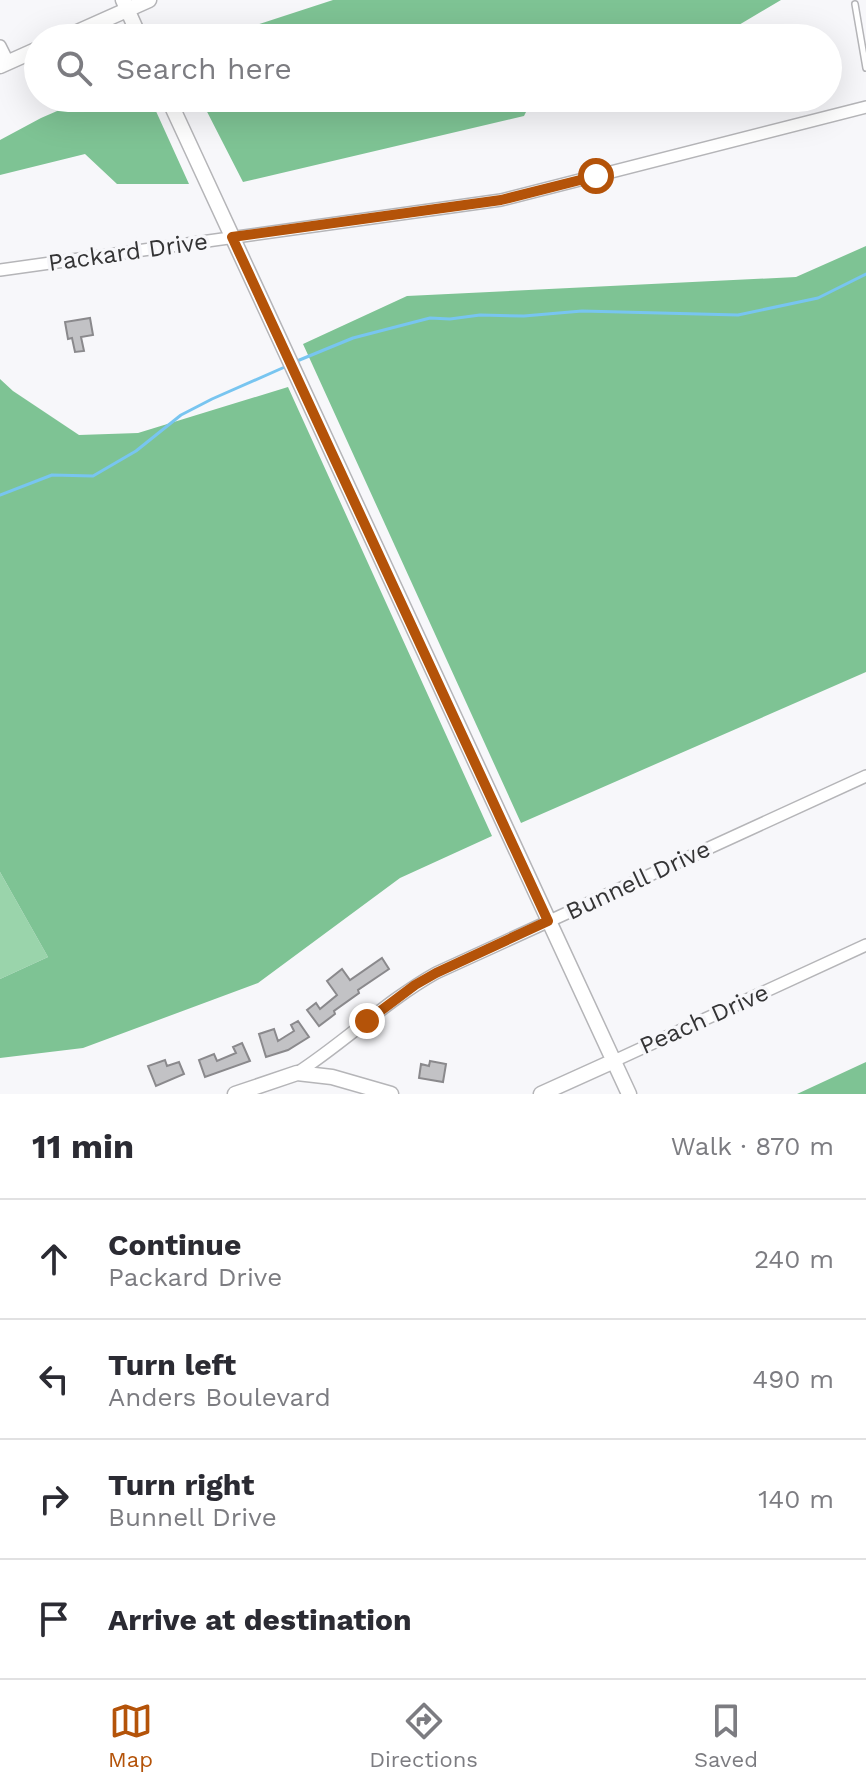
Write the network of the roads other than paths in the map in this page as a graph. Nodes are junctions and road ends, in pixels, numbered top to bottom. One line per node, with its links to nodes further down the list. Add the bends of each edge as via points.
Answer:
1 (149, 0): 3 (street)
2 (855, 4): 9 (lane)
3 (125, 5): 4 (street); 5 (street)
4 (90, 24)
5 (134, 24)
6 (0, 46): 8 (street)
7 (24, 55): 8 (street)
8 (4, 64)
9 (866, 68)
10 (866, 107): 12 (street, Packard Drive, via 501,200)
11 (174, 112): 12 (street)
12 (232, 237): 13 (street, Packard Drive); 15 (street)
13 (0, 270)
14 (866, 776): 15 (street, Bunnell Drive)
15 (548, 921): 17 (street); 18 (street, Bunnell Drive, via 415,985)
16 (866, 945): 17 (street, Peach Drive)
17 (614, 1061): 21 (street, Peach Drive); 22 (street)
18 (297, 1073): 19 (street); 20 (street)
19 (235, 1094)
20 (391, 1094)
21 (541, 1094)
22 (629, 1094)

